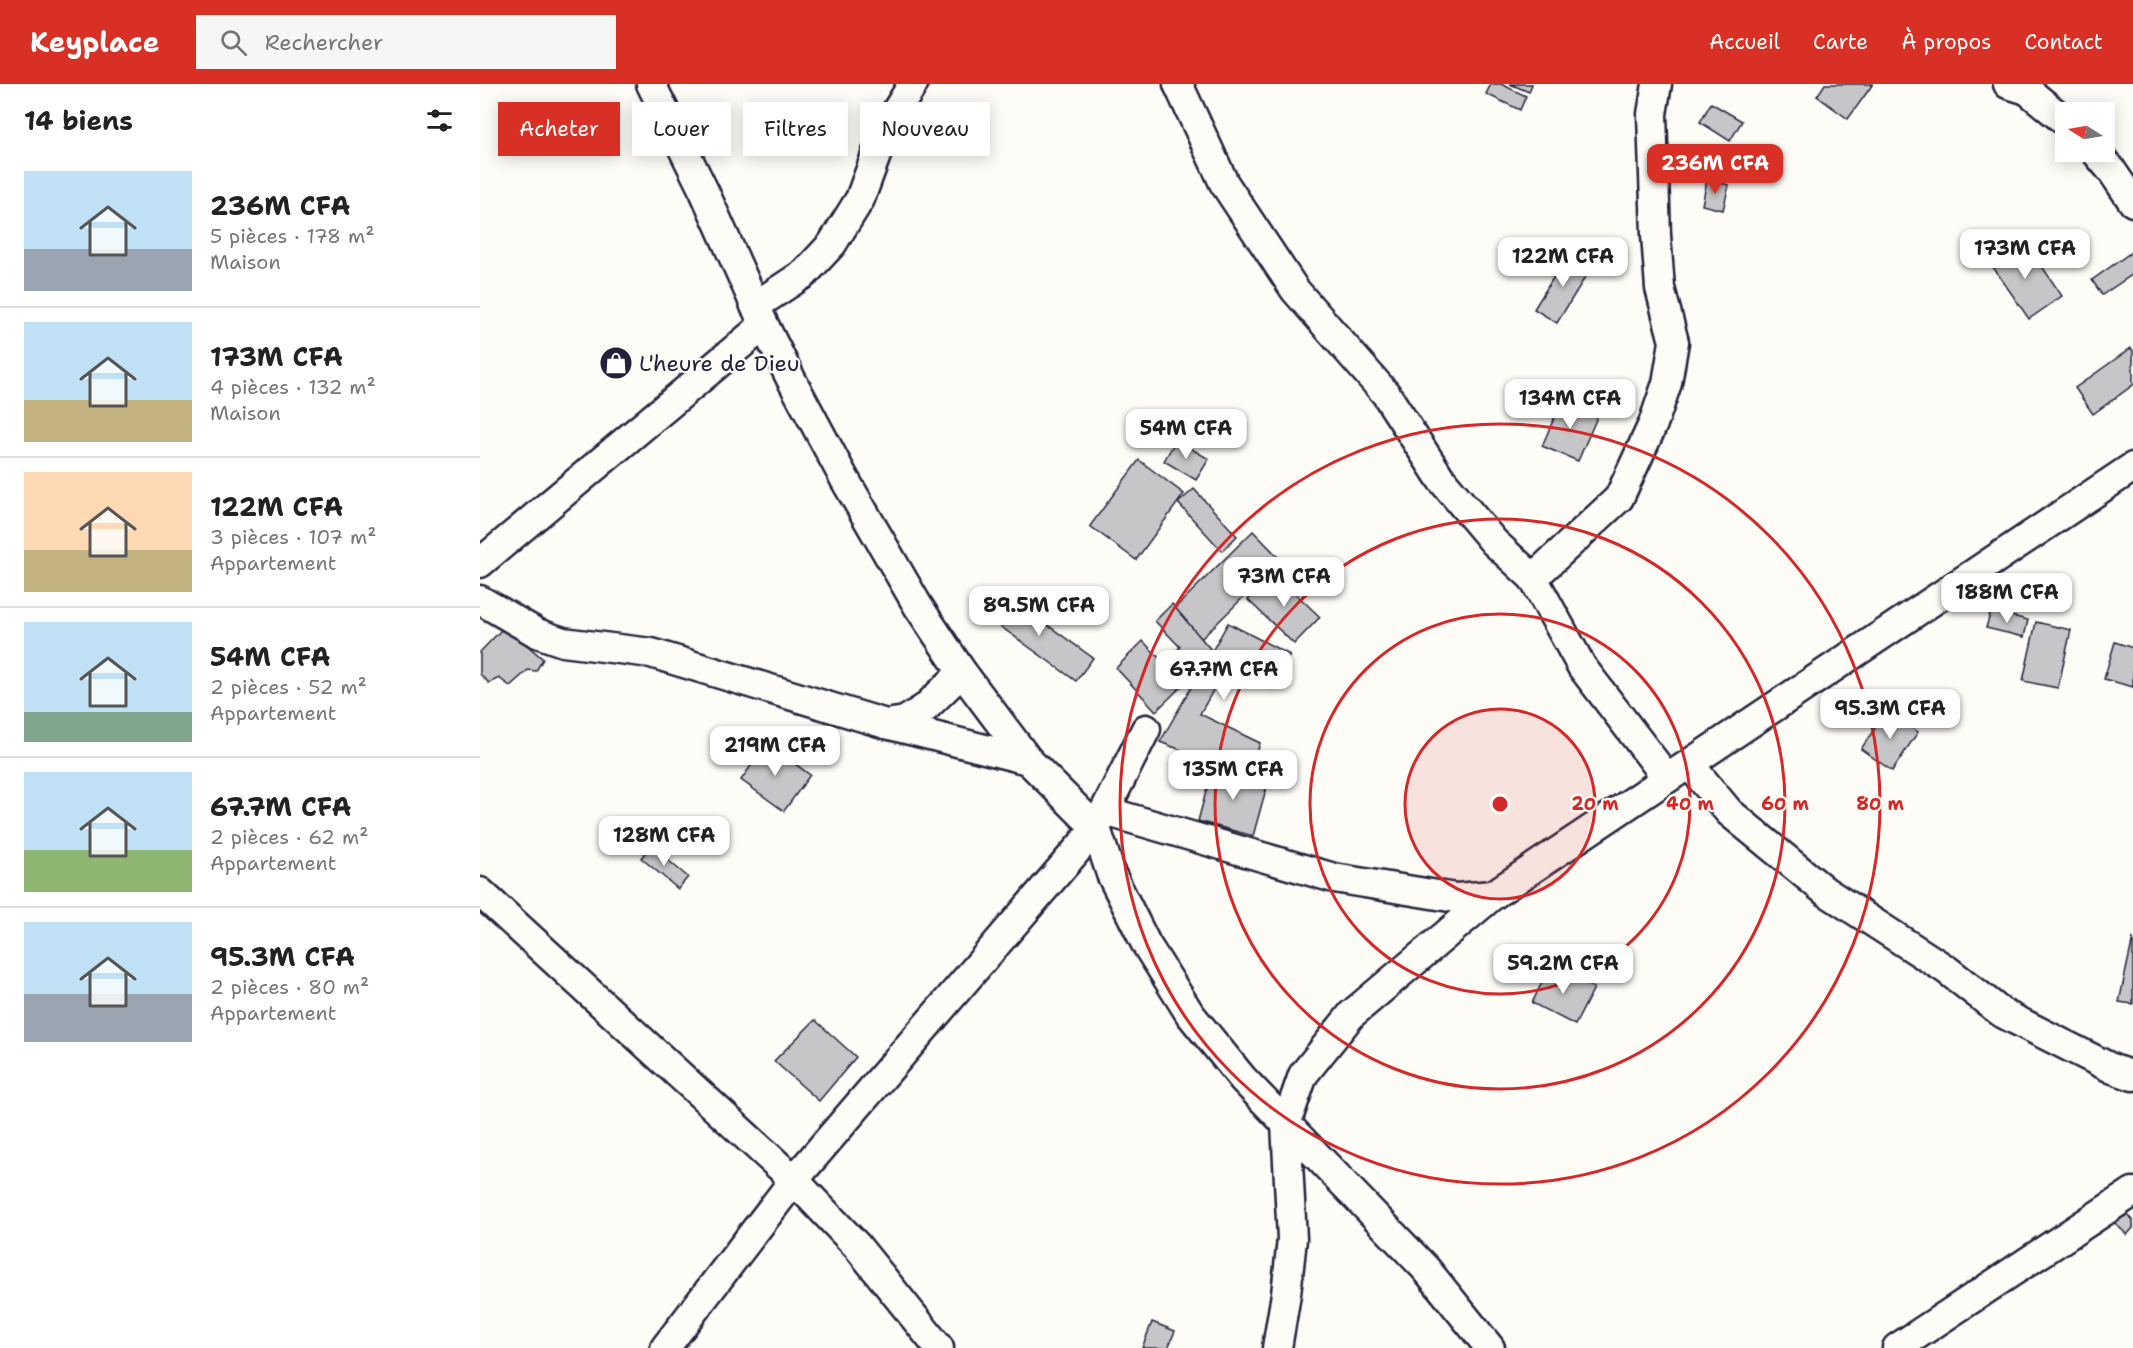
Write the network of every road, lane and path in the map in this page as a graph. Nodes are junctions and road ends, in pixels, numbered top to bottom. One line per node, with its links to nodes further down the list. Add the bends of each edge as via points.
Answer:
1 (651, 84): 9 (street)
2 (913, 84): 9 (street, via 886,128 860,199 832,244)
3 (1178, 84): 12 (street, via 1224,183 1295,290 1386,394 1441,479 1494,542)
4 (1657, 84): 12 (street, via 1652,114 1656,236 1660,288 1674,342 1667,383 1619,498)
5 (2008, 84): 6 (street, via 2027,90)
6 (2055, 113)
7 (2104, 162): 8 (street)
8 (2133, 202)
9 (760, 316): 11 (street); 14 (street, via 844,478 918,606)
10 (2133, 467): 18 (street)
11 (480, 563)
12 (1533, 578): 18 (street, via 1582,667)
13 (480, 600): 15 (street, via 537,633 563,642 651,653)
14 (962, 672): 15 (street, via 925,708 905,721); 17 (street)
15 (886, 724): 17 (street)
16 (1146, 729): 19 (street)
17 (1028, 760): 19 (street)
18 (1678, 772): 21 (street); 22 (street, via 1825,891 1947,970 2002,1013)
19 (1100, 820): 21 (street, via 1334,878 1456,898); 23 (street, via 1111,874 1141,934 1190,1014); 24 (street, via 1039,897)
20 (480, 892): 24 (street)
21 (1493, 895): 23 (street, via 1352,1014 1304,1074)
22 (2133, 1076)
23 (1286, 1124): 28 (street, via 1292,1239); 29 (street, via 1426,1269)
24 (794, 1180): 26 (street); 27 (street, via 857,1246)
25 (2133, 1192): 30 (street)
26 (665, 1348)
27 (939, 1348)
28 (1277, 1348)
29 (1490, 1348)
30 (1897, 1348)

